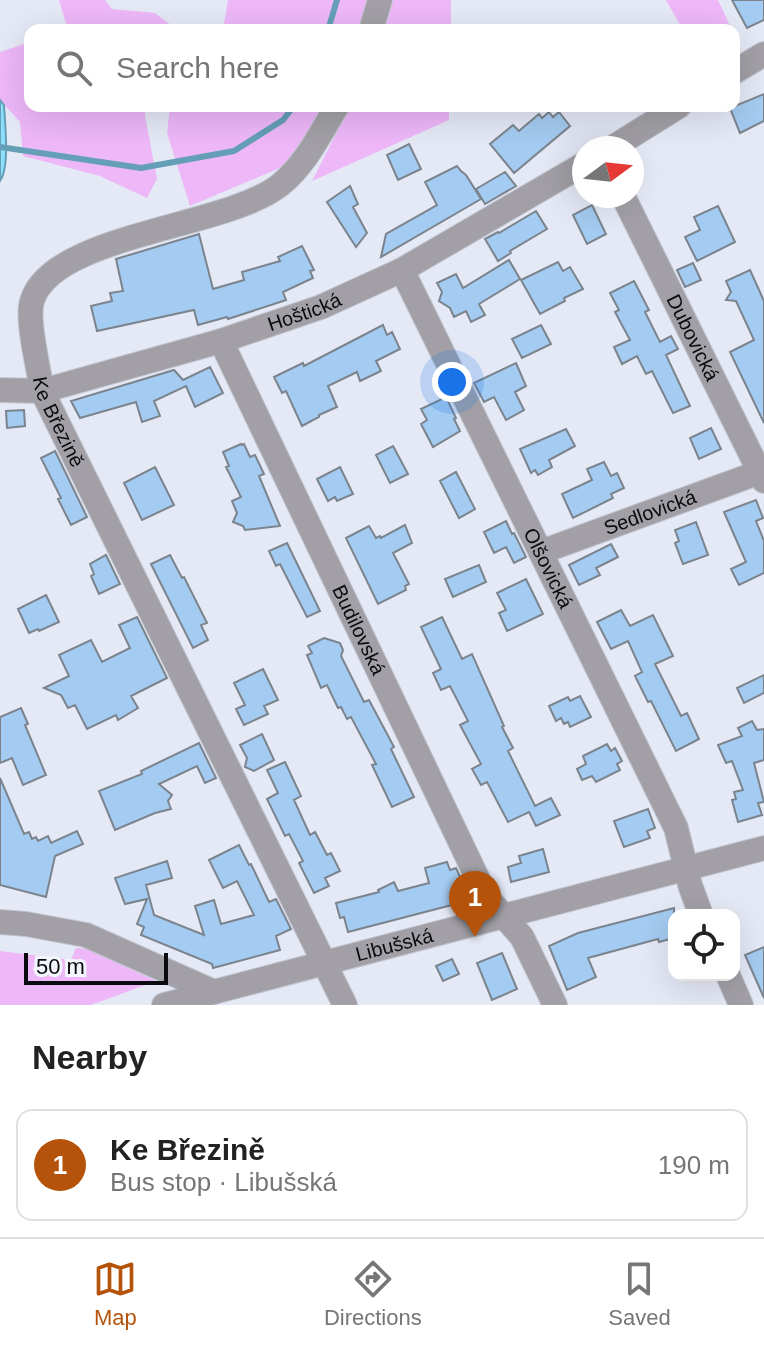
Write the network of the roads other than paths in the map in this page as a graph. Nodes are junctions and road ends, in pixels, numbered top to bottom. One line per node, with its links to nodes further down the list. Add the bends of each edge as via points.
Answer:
1 (380, 0): 2 (street)
2 (373, 24)
3 (764, 54): 4 (street)
4 (740, 68)
5 (333, 112): 13 (street, Ke Březině, via 304,161 279,186 206,217 104,246 49,275 30,311)
6 (669, 112): 7 (street)
7 (631, 136)
8 (572, 171): 10 (street, Hoštická)
9 (629, 208): 14 (street, Dubovická)
10 (402, 270): 11 (street, Hoštická, via 321,307); 15 (street, Olšovická)
11 (221, 341): 13 (street, Hoštická); 19 (street, Budilovská, via 486,896)
12 (0, 390): 13 (street, Hoštická)
13 (42, 391): 21 (street, Ke Březině)
14 (762, 476): 15 (street, Sedlovická)
15 (541, 552): 17 (street, Olšovická, via 676,828)
16 (764, 848): 17 (street, Libušská)
17 (686, 868): 18 (street, Olšovická); 19 (street, Libušská)
18 (699, 909)
19 (502, 916): 21 (street, Libušská); 26 (street, Budilovská, via 522,937)
20 (0, 922): 23 (street, via 86,935)
21 (324, 962): 23 (street, Libušská); 25 (street, Ke Březině)
22 (731, 981): 27 (street)
23 (214, 992): 24 (street, Libušská)
24 (164, 1005)
25 (345, 1005)
26 (555, 1005)
27 (741, 1005)

